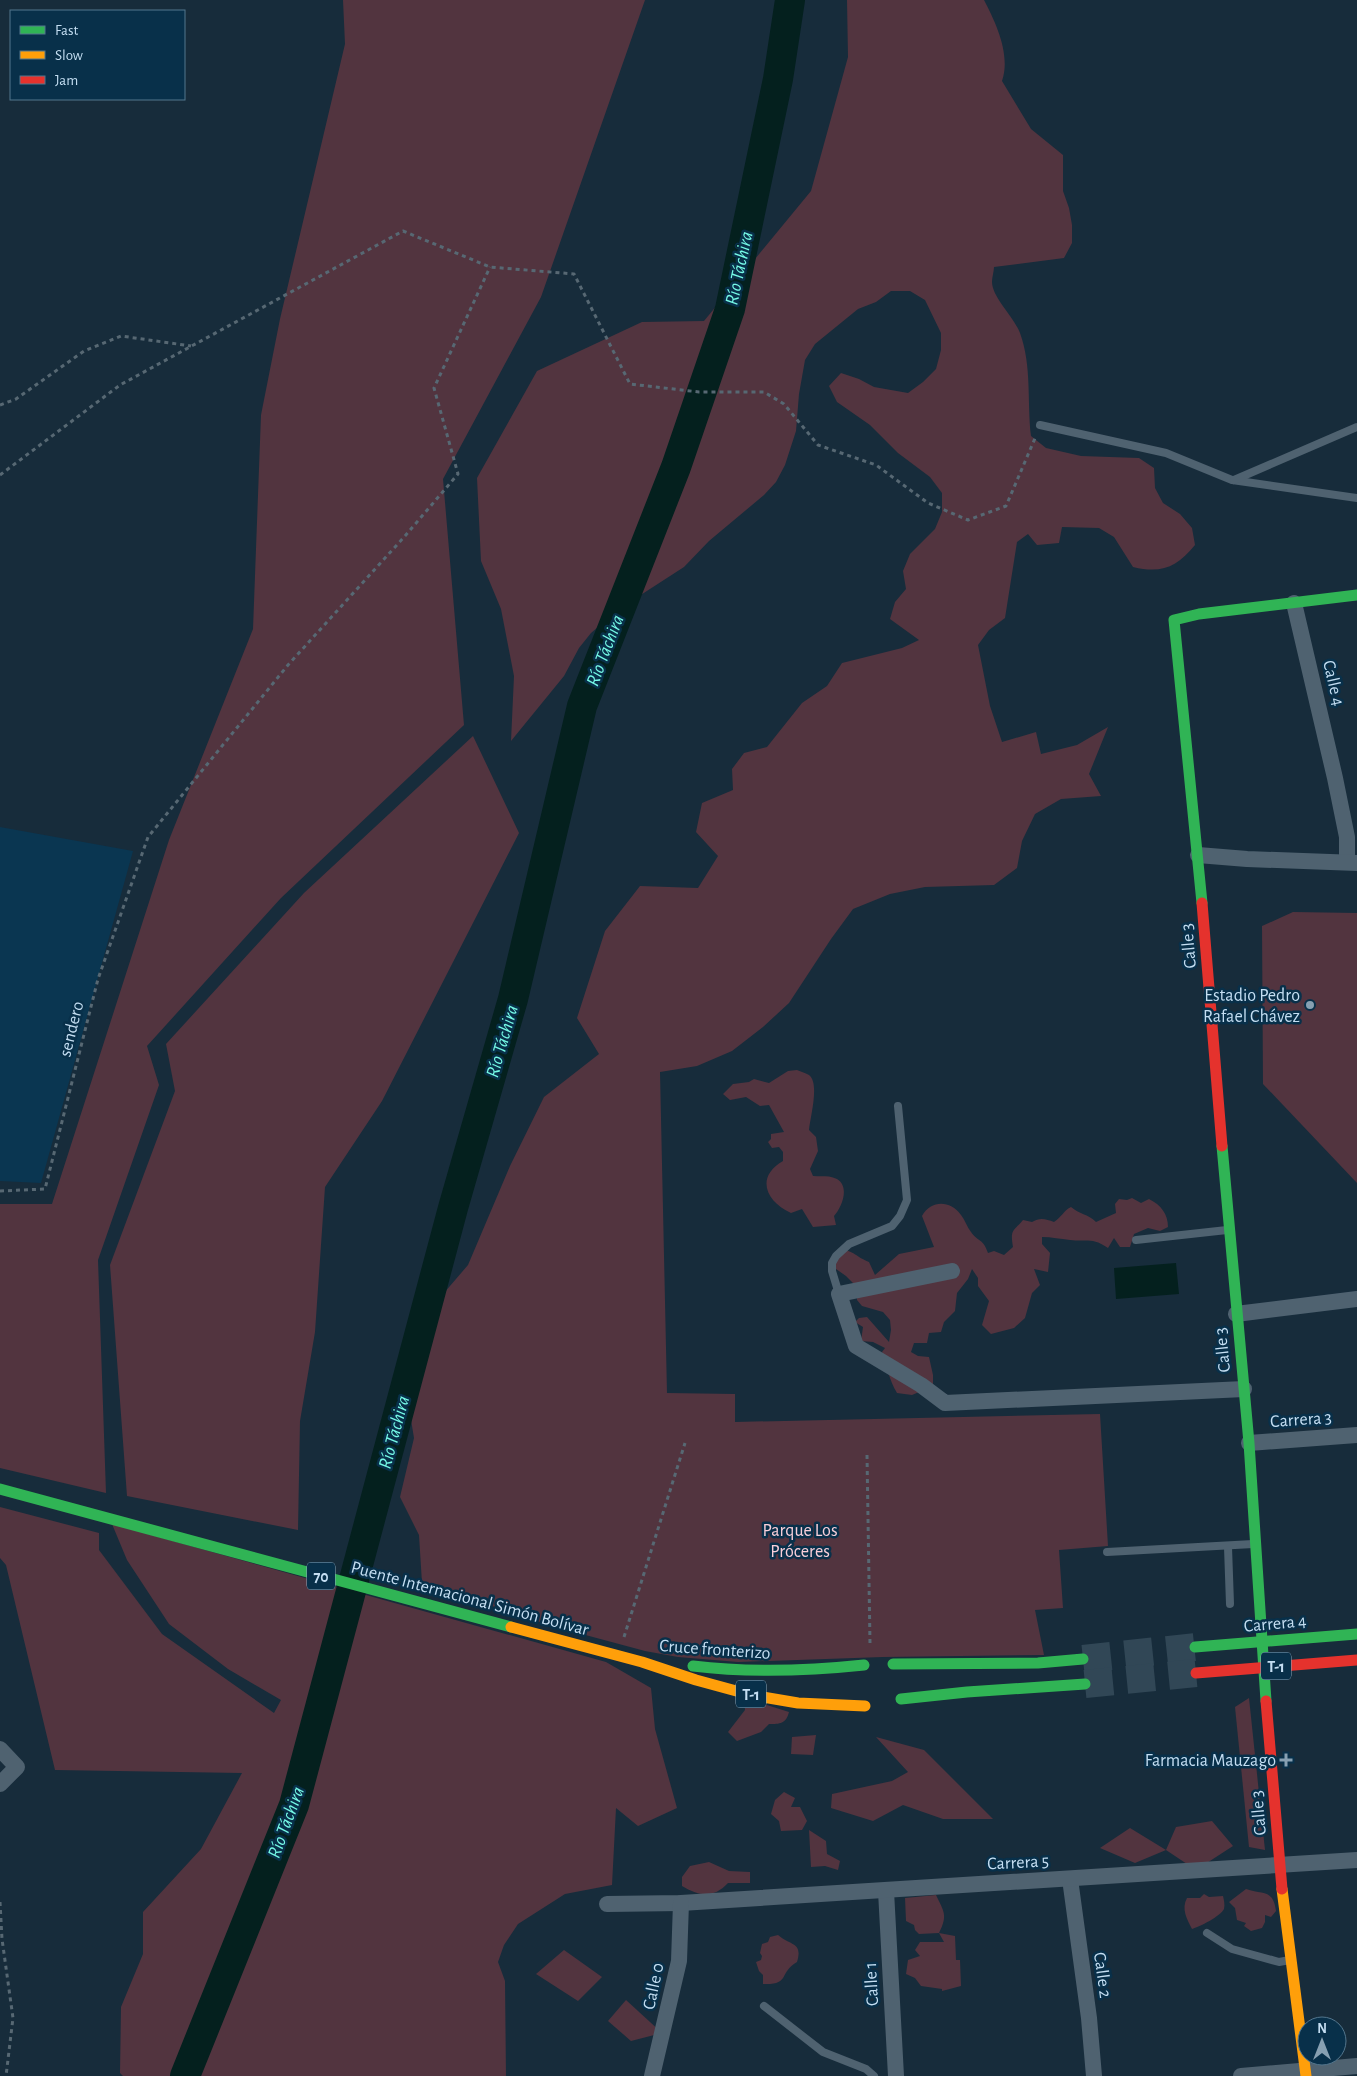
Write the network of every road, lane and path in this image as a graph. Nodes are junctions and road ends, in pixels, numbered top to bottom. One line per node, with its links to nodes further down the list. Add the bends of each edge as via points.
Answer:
1 (490, 267): 2 (path, via 403,231); 4 (path, via 574,274 630,384 699,392 764,392 784,404 818,445 876,466 928,503 968,520 1006,506); 14 (path, sendero, via 434,388 458,474 288,665 148,837 98,979 45,1189)
2 (191, 346): 3 (path, via 121,336 84,351 16,399); 6 (path, via 120,385)
3 (0, 405)
4 (1040, 425): 7 (lane, via 1166,453)
5 (1357, 427): 7 (lane)
6 (0, 475)
7 (1232, 480): 8 (lane)
8 (1357, 498)
9 (1357, 595): 10 (main road)
10 (1294, 603): 11 (main road, Calle 3, via 1174,620); 12 (street, Calle 4, via 1336,778)
11 (1198, 855): 12 (street, via 1247,860); 15 (main road, Calle 3)
12 (1352, 862)
13 (898, 1106): 18 (lane, via 907,1200 892,1226 849,1244 836,1256 832,1271)
14 (0, 1191)
15 (1229, 1229): 16 (lane); 20 (main road, Calle 3)
16 (1136, 1240)
17 (952, 1271): 18 (street)
18 (839, 1294): 21 (street, via 856,1346 945,1403)
19 (1357, 1299): 20 (street)
20 (1236, 1314): 21 (main road, Calle 3)
21 (1244, 1389): 24 (main road, Calle 3)
22 (1357, 1435): 24 (street, Carrera 3)
23 (685, 1443): 33 (path)
24 (1249, 1443): 27 (main road, Calle 3)
25 (867, 1455): 35 (path)
26 (0, 1489): 38 (main road, Puente Internacional Simón Bolívar / 70)
27 (1255, 1544): 28 (lane); 32 (main road, Calle 3)
28 (1228, 1547): 29 (lane); 30 (lane)
29 (1107, 1552)
30 (1230, 1604)
31 (1357, 1634): 32 (main road, Carrera 4 / T-1)
32 (1262, 1642): 34 (main road, Carrera 4 / T-1); 41 (main road, Calle 3)
33 (621, 1644)
34 (1195, 1647)
35 (870, 1652)
36 (1083, 1659): 39 (main road, Cruce fronterizo / T-1, via 1038,1663)
37 (1357, 1660): 41 (main road, T-1)
38 (642, 1662): 40 (main road, Cruce fronterizo / T-1, via 756,1671 802,1671); 47 (main road, Cruce fronterizo / T-1, via 715,1687 788,1702 870,1708)
39 (893, 1664): 40 (main road, Cruce fronterizo / T-1, via 878,1660); 43 (main road)
40 (864, 1665): 44 (main road)
41 (1264, 1667): 42 (main road, T-1); 51 (main road, Calle 3)
42 (1196, 1673)
43 (901, 1674)
44 (855, 1678)
45 (1085, 1684): 46 (main road, via 957,1692 898,1702)
46 (904, 1686)
47 (855, 1693)
48 (0, 1749): 49 (street, via 17,1768)
49 (0, 1784)
50 (1357, 1860): 51 (street, Carrera 5)
51 (1280, 1864): 52 (street, Carrera 5); 58 (main road, Calle 3)
52 (1070, 1879): 53 (street, Carrera 5); 66 (street, Calle 2)
53 (886, 1890): 56 (street, Carrera 5); 65 (street, Calle 1)
54 (0, 1902): 62 (path, via 13,2018)
55 (607, 1904): 56 (street, Carrera 5)
56 (680, 1904): 63 (street, Calle 0, via 679,1961)
57 (1207, 1933): 58 (lane, via 1232,1949 1280,1962)
58 (1292, 1960): 61 (main road, Calle 3)
59 (764, 2006): 64 (lane, via 823,2052 866,2069)
60 (1357, 2066): 61 (street)
61 (1306, 2073): 67 (street)
62 (6, 2076)
63 (652, 2076)
64 (874, 2076)
65 (896, 2076)
66 (1094, 2076)
67 (1241, 2076)

